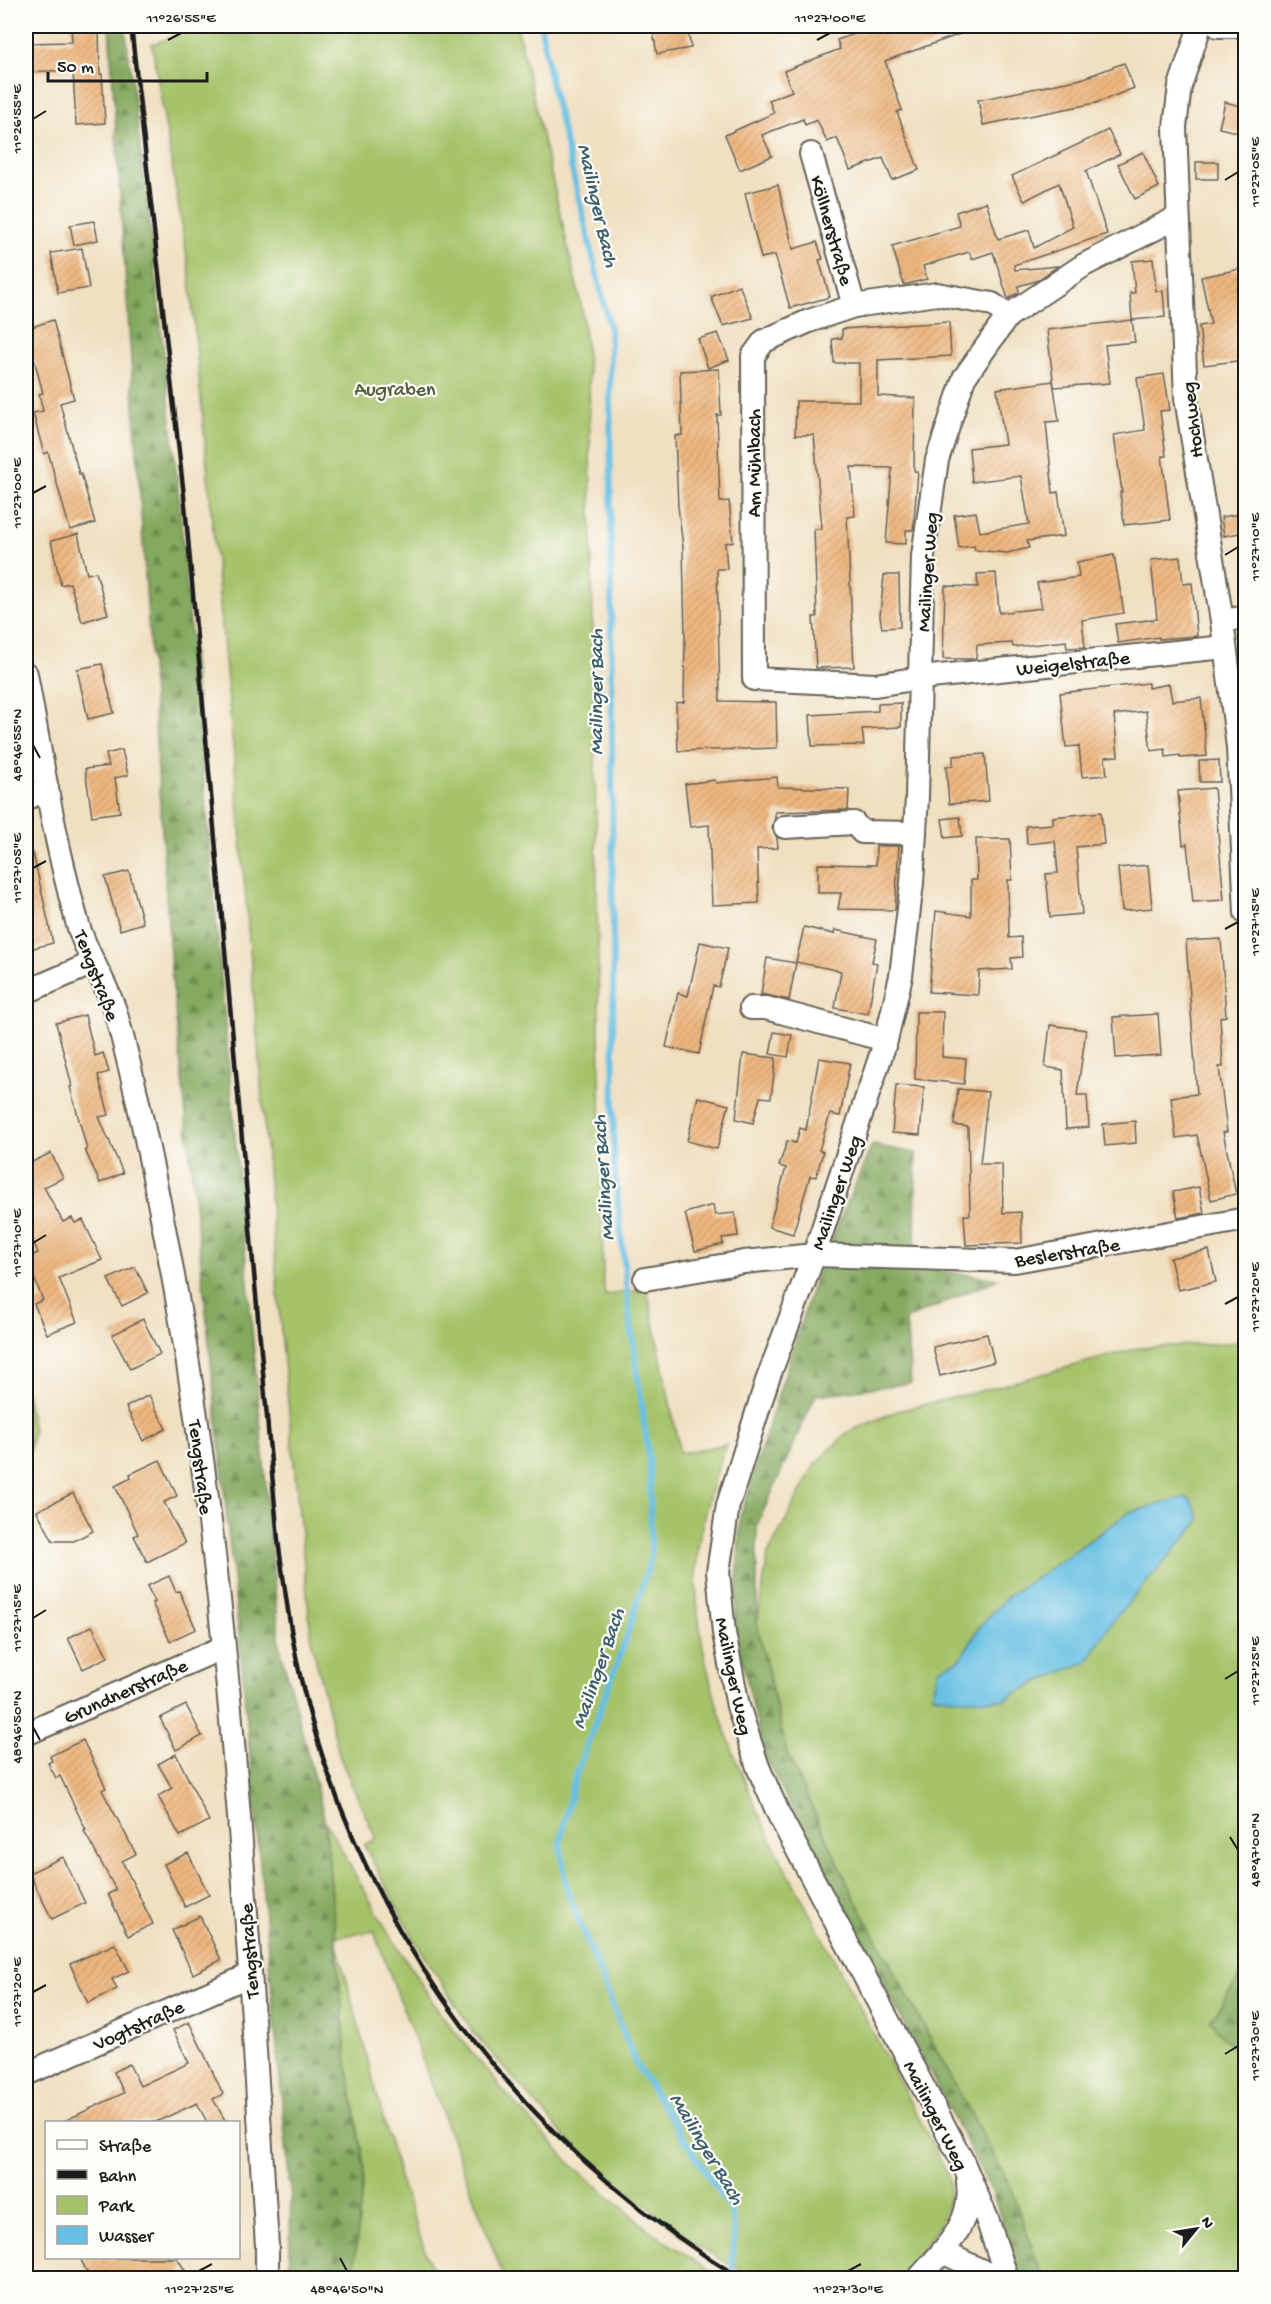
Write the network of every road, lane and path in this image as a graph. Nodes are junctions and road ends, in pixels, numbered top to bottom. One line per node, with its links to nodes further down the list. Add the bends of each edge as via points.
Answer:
1 (1200, 26): 5 (street, Hochweg, via 1180,86 1175,127)
2 (1218, 26): 3 (street)
3 (1236, 26)
4 (811, 154): 6 (street, Köllnerstraße)
5 (1178, 217): 7 (street, Mailinger Weg, via 1084,265); 9 (street, Hochweg, via 1186,398)
6 (854, 306): 7 (street, Am Mühlbach, via 937,294 992,304); 12 (street, Am Mühlbach, via 764,341 753,356 754,679 875,685)
7 (1008, 316): 12 (street, Mailinger Weg, via 964,378 937,460 923,556)
8 (1245, 617): 9 (street)
9 (1222, 621): 10 (street, Hochweg)
10 (1225, 647): 12 (street, Weigelstraße); 13 (street, Hochweg)
11 (26, 674): 14 (street, Tengstraße)
12 (920, 678): 17 (street, Mailinger Weg)
13 (1242, 746): 18 (street, Hochweg)
14 (47, 788): 15 (street); 19 (street, Tengstraße, via 79,928)
15 (26, 799)
16 (785, 827): 17 (street, via 854,823 862,832)
17 (915, 833): 22 (street, Mailinger Weg, via 901,976)
18 (1245, 913)
19 (93, 963): 20 (street); 26 (street, Tengstraße, via 114,1009 165,1233 199,1433)
20 (26, 992)
21 (751, 1008): 22 (street, via 766,1008)
22 (886, 1040): 24 (street, Mailinger Weg)
23 (1245, 1220): 24 (street, Beslerstraße, via 1015,1262)
24 (814, 1255): 25 (street, Beslerstraße, via 744,1262); 30 (street, Mailinger Weg, via 767,1381 728,1505 718,1572 724,1634 747,1737 779,1815)
25 (645, 1280)
26 (224, 1647): 27 (street, Grundnerstraße); 28 (street, Tengstraße)
27 (26, 1734)
28 (250, 1975): 29 (street, Vogtstraße); 32 (street, Tengstraße)
29 (26, 2074)
30 (962, 2160): 31 (street, via 969,2205); 35 (street, Mailinger Weg)
31 (943, 2252): 33 (street); 34 (street)
32 (267, 2278)
33 (920, 2278)
34 (996, 2278)
35 (1007, 2278)

